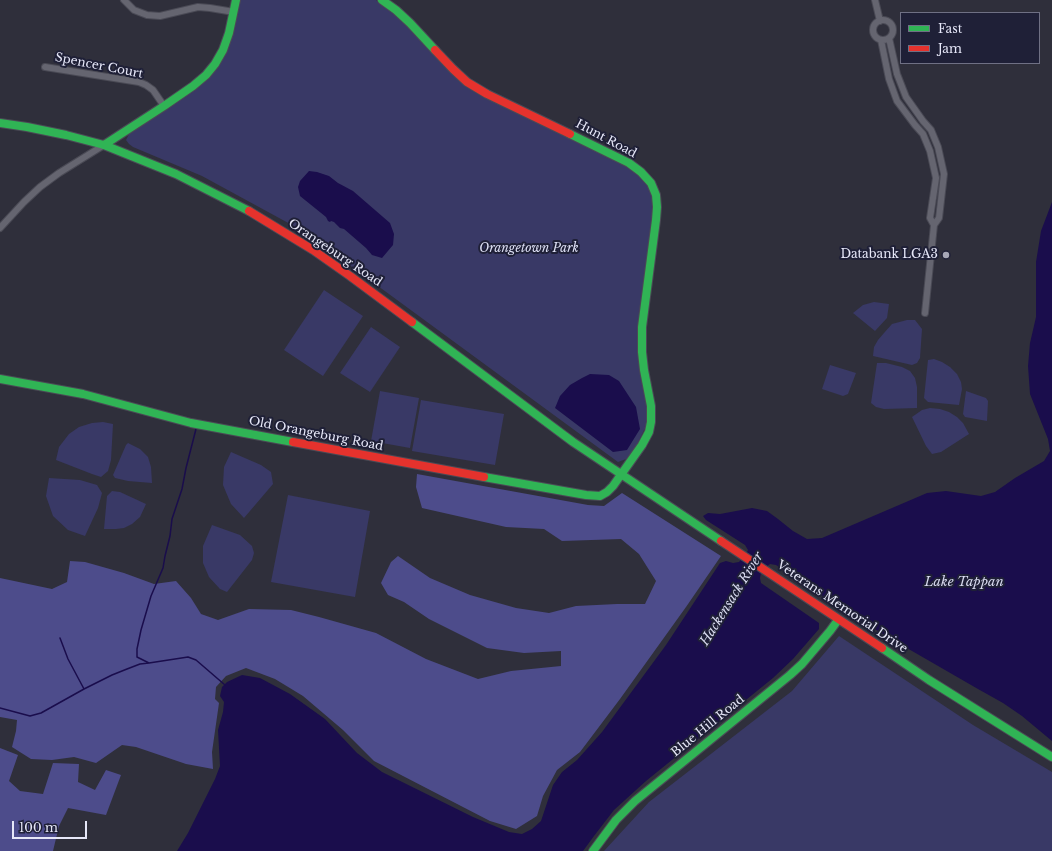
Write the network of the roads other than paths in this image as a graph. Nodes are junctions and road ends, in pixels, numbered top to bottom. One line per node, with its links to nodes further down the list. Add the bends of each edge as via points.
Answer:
1 (124, 0): 5 (street, via 134,10 147,15 160,16 198,7)
2 (236, 0): 5 (street)
3 (382, 0): 21 (street, Hunt Road, via 410,23 467,82 629,163 650,183 656,195 657,207 642,327 642,352 652,415 645,440)
4 (875, 0): 6 (street)
5 (234, 12): 14 (street, via 223,50 215,64 193,86)
6 (880, 21): 7 (street, via 888,21 893,26 893,33); 8 (street, via 873,30 875,36)
7 (889, 38): 8 (street); 9 (street)
8 (881, 40): 11 (street)
9 (895, 66): 11 (street); 12 (street)
10 (45, 67): 14 (street, Spencer Court, via 139,82 153,90)
11 (887, 68): 13 (street)
12 (907, 98): 13 (street); 17 (street, via 931,130 940,154 944,174 939,218)
13 (899, 103): 17 (street, via 923,134 930,151 936,178 930,218)
14 (164, 106): 16 (street)
15 (0, 123): 16 (street, Orangeburg Road)
16 (104, 145): 18 (street, via 40,187); 21 (street, Orangeburg Road, via 210,190 313,250 573,442)
17 (934, 225): 19 (street)
18 (0, 228)
19 (925, 312)
20 (0, 379): 21 (street, Old Orangeburg Road, via 83,394 198,424 586,495 604,494)
21 (621, 474): 22 (street, Veterans Memorial Drive)
22 (838, 620): 23 (street, Veterans Memorial Drive); 24 (street, Blue Hill Road, via 790,675 635,801 616,820)
23 (1052, 756)
24 (593, 851)

